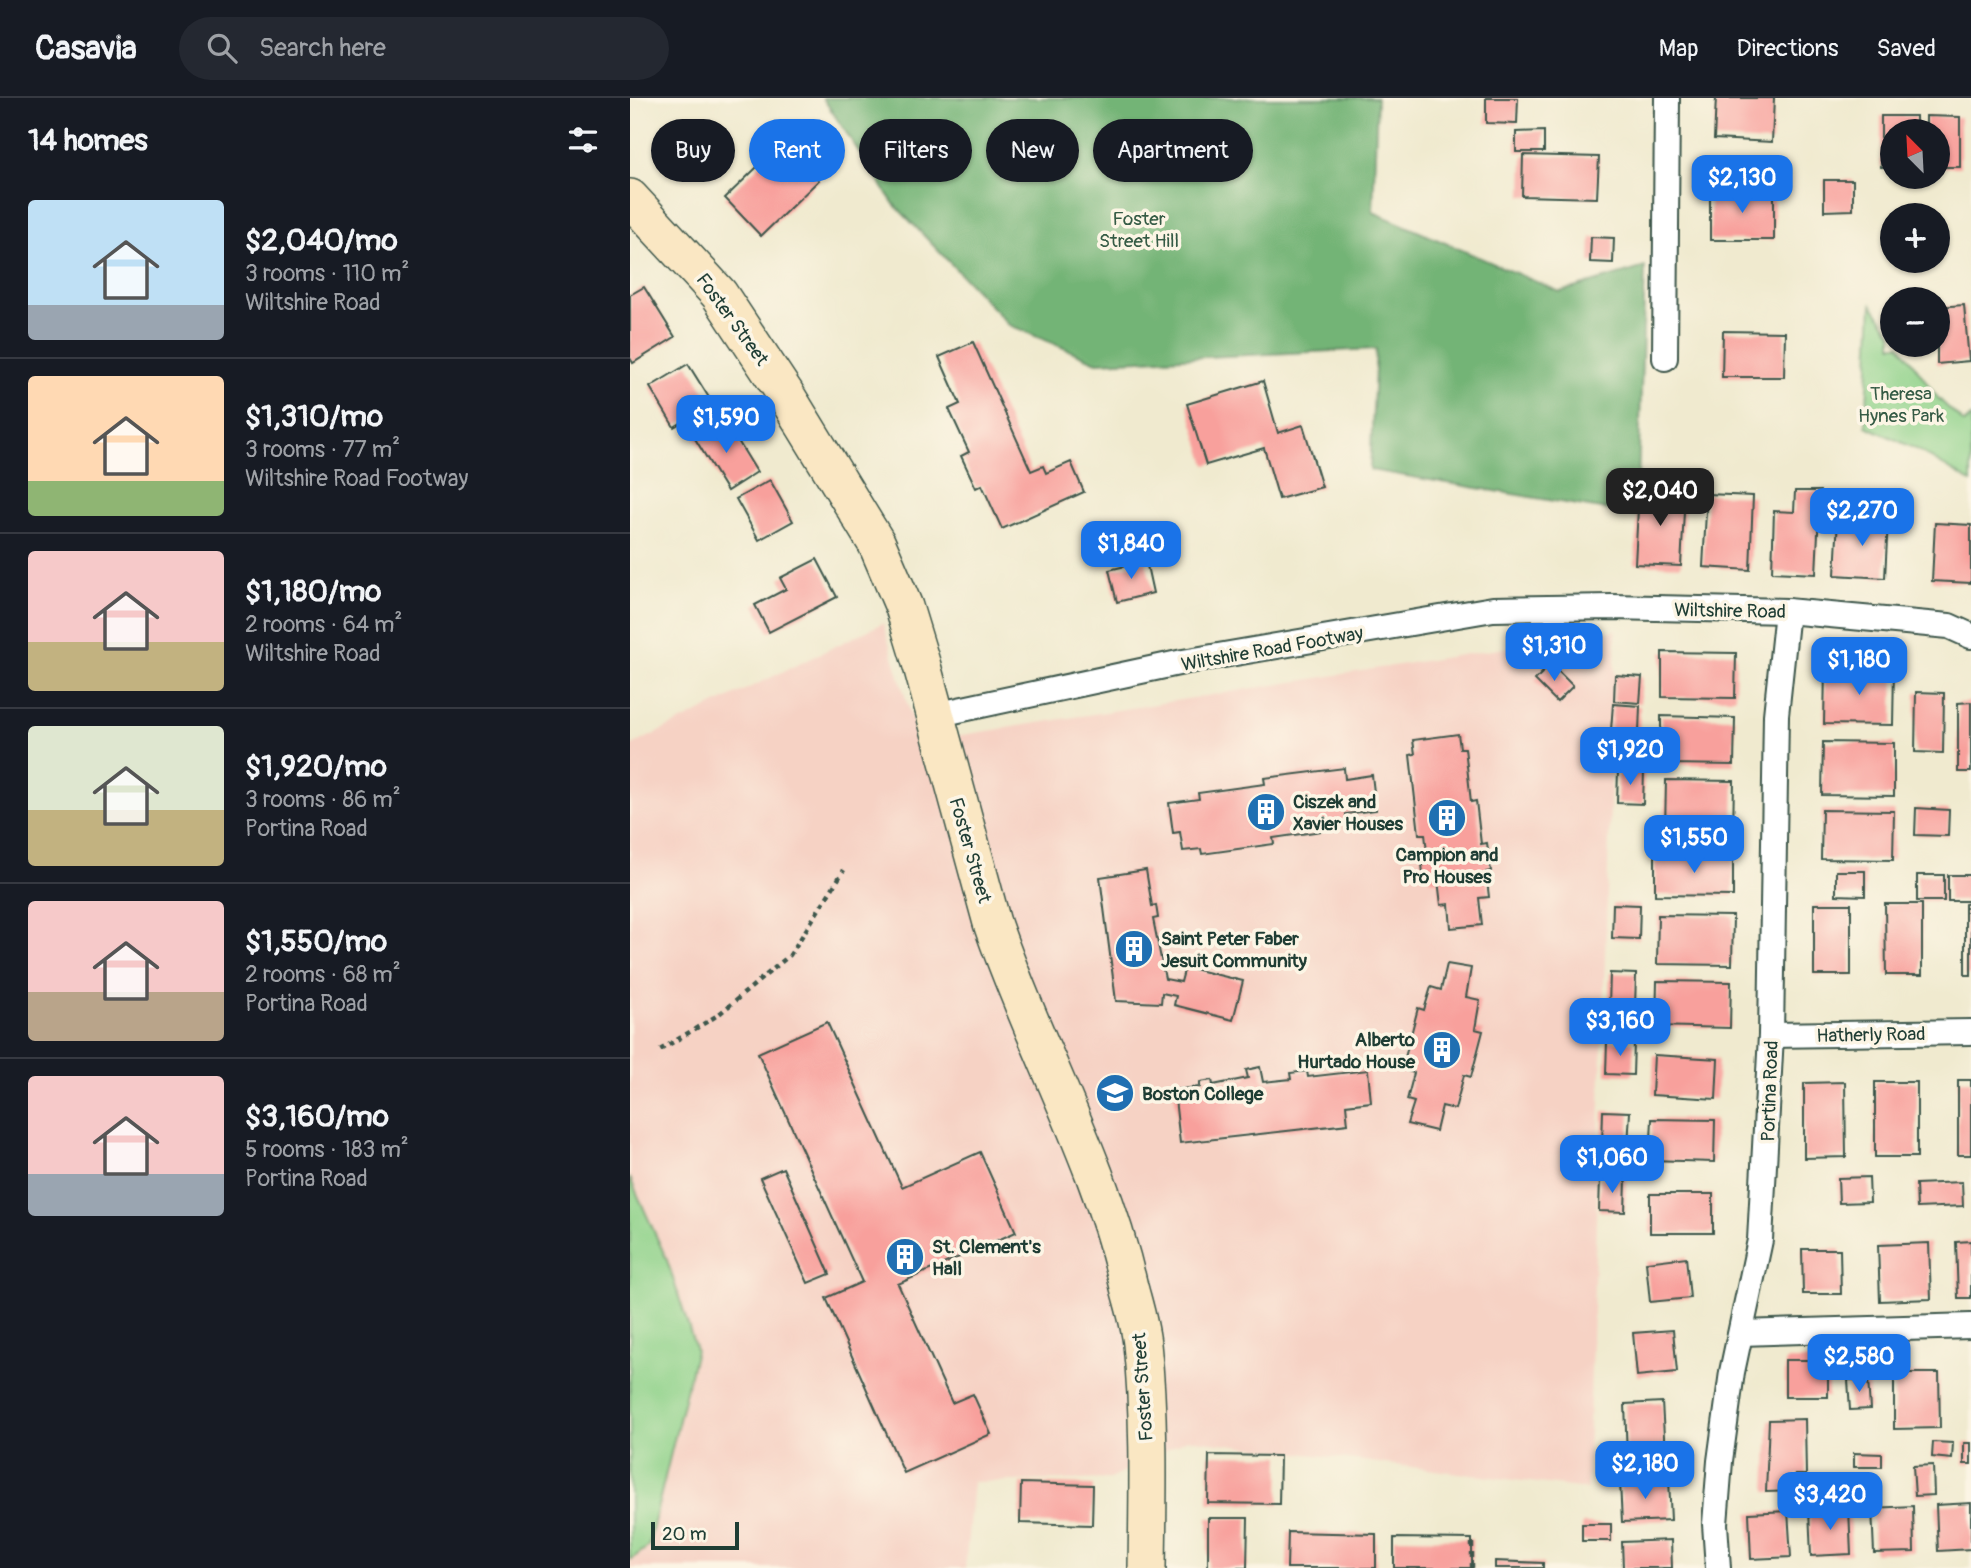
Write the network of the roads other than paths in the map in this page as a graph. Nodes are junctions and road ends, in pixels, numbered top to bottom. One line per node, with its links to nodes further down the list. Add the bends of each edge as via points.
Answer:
1 (1667, 98): 3 (street)
2 (630, 198): 7 (street, Foster Street, via 719,294 850,497 877,544 904,607)
3 (1665, 358)
4 (1612, 607): 5 (street, Wiltshire Road); 7 (street, Wiltshire Road Footway, via 1493,609 1183,662)
5 (1787, 611): 6 (street, Wiltshire Road, via 1949,626); 9 (street, Portina Road, via 1776,715)
6 (1971, 636)
7 (935, 715): 12 (street, Foster Street, via 1007,967 1101,1188 1125,1270 1142,1343)
8 (1971, 1032): 9 (street, Hatherly Road)
9 (1771, 1035): 11 (street, Portina Road, via 1760,1240)
10 (1971, 1326): 11 (street)
11 (1741, 1332): 13 (street, Portina Road, via 1720,1461 1715,1524)
12 (1147, 1568)
13 (1718, 1568)

